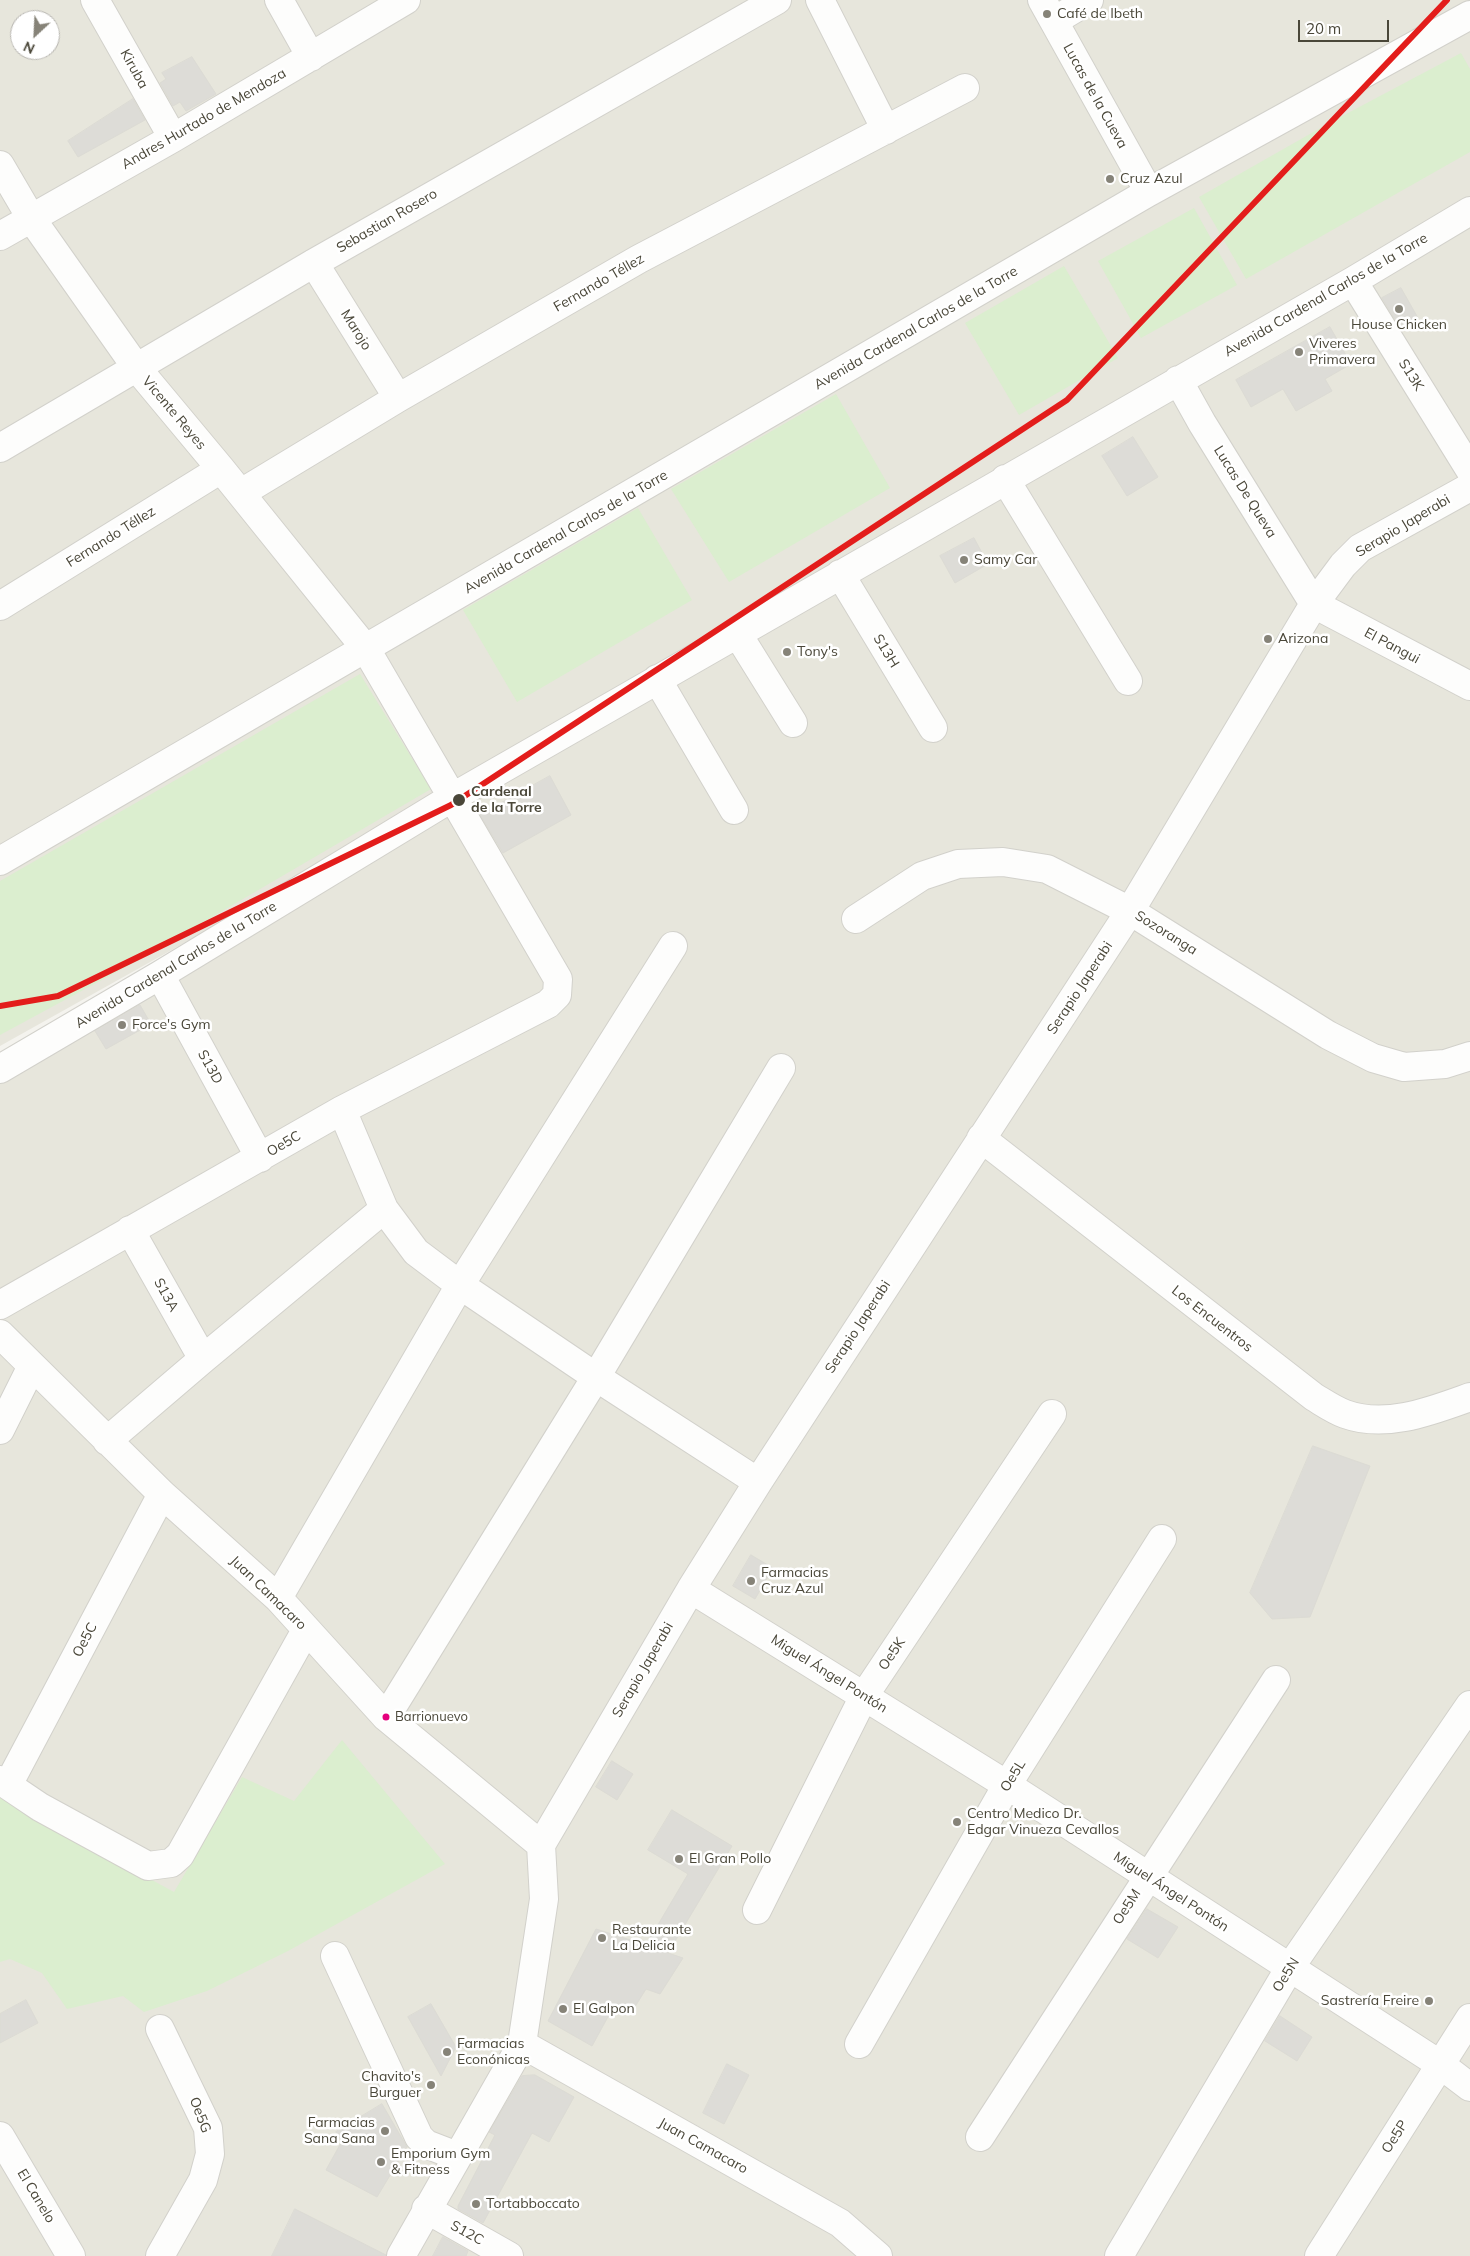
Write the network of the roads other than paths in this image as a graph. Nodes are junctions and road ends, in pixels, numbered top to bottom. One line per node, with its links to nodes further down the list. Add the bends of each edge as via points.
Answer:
1 (95, 0): 12 (street, Kiruba)
2 (279, 0): 9 (street)
3 (406, 0): 9 (street, Andres Hurtado de Mendoza)
4 (777, 0): 18 (street, Sebastian Rosero)
5 (820, 0): 11 (street)
6 (1089, 0): 7 (street)
7 (1048, 10): 14 (street, Lucas de la Cueva)
8 (1470, 15): 14 (street, Avenida Cardenal Carlos de la Torre)
9 (311, 57): 12 (street, Andres Hurtado de Mendoza)
10 (965, 88): 11 (street, Fernando Téllez)
11 (886, 130): 22 (street, Fernando Téllez, via 639,259)
12 (173, 138): 16 (street, Andres Hurtado de Mendoza)
13 (0, 165): 16 (street, Vicente Reyes)
14 (1148, 192): 33 (street, Avenida Cardenal Carlos de la Torre)
15 (1470, 211): 19 (street, Avenida Cardenal Carlos de la Torre)
16 (31, 218): 17 (street, Andres Hurtado de Mendoza); 20 (street, Vicente Reyes)
17 (0, 236)
18 (314, 263): 20 (street, Sebastian Rosero); 22 (street, Marojo)
19 (1352, 281): 21 (street, Avenida Cardenal Carlos de la Torre); 25 (street, S13K)
20 (136, 367): 23 (street, Sebastian Rosero); 24 (street, Vicente Reyes)
21 (1178, 380): 26 (street, Avenida Cardenal Carlos de la Torre); 30 (street, Lucas De Queva)
22 (398, 398): 28 (street, Fernando Téllez)
23 (0, 448)
24 (221, 469): 28 (street, Vicente Reyes); 31 (street, Fernando Téllez)
25 (1470, 470)
26 (1005, 479): 29 (street, Avenida Cardenal Carlos de la Torre); 35 (street)
27 (1470, 487): 30 (street, Serapio Japerabi, via 1360,548)
28 (240, 493): 33 (street, Vicente Reyes)
29 (840, 574): 32 (street, Avenida Cardenal Carlos de la Torre); 38 (street, S13H)
30 (1314, 604): 36 (street, El Pangui); 42 (street, Serapio Japerabi)
31 (0, 606)
32 (737, 632): 34 (street, Avenida Cardenal Carlos de la Torre); 37 (street)
33 (366, 649): 39 (street); 41 (street, Avenida Cardenal Carlos de la Torre)
34 (657, 680): 39 (street, Avenida Cardenal Carlos de la Torre); 40 (street)
35 (1128, 680)
36 (1470, 686)
37 (793, 723)
38 (933, 728)
39 (453, 797): 45 (street, Avenida Cardenal Carlos de la Torre); 49 (street, Oe5C, via 558,979 557,995 548,1004)
40 (734, 810)
41 (0, 861)
42 (1130, 911): 43 (street, Sozoranga, via 1047,869 1004,862 958,864 922,876); 46 (street, Sozoranga, via 1328,1035 1373,1058 1404,1067 1445,1064); 50 (street, Serapio Japerabi)
43 (856, 919)
44 (673, 946): 54 (street)
45 (160, 975): 48 (street, Avenida Cardenal Carlos de la Torre); 51 (street, S13D)
46 (1470, 1056)
47 (782, 1068): 59 (street)
48 (0, 1069)
49 (342, 1110): 51 (street, Oe5C); 52 (street)
50 (981, 1138): 60 (street, Los Encuentros, via 1314,1398 1346,1414 1382,1421 1434,1410); 64 (street, Serapio Japerabi)
51 (260, 1158): 53 (street, Oe5C)
52 (384, 1209): 54 (street, via 416,1252); 57 (street)
53 (130, 1230): 55 (street, Oe5C); 57 (street, S13A)
54 (460, 1285): 59 (street); 68 (street)
55 (0, 1306)
56 (0, 1334): 58 (street, Juan Camacaro)
57 (202, 1359): 63 (street)
58 (32, 1366): 62 (street); 63 (street, Juan Camacaro)
59 (596, 1377): 64 (street); 73 (street)
60 (1470, 1397)
61 (1052, 1414): 71 (street, Oe5K)
62 (0, 1430)
63 (107, 1441): 65 (street, Juan Camacaro)
64 (758, 1482): 67 (street, Serapio Japerabi)
65 (162, 1494): 68 (street, Juan Camacaro); 74 (street, Oe5C)
66 (1162, 1539): 75 (street, Oe5L)
67 (691, 1589): 71 (street, Miguel Ángel Pontón); 76 (street, Serapio Japerabi)
68 (278, 1598): 69 (street, Juan Camacaro)
69 (306, 1630): 73 (street, Juan Camacaro); 74 (street, via 180,1855 170,1863 148,1866 40,1807)
70 (1276, 1680): 77 (street, Oe5M)
71 (864, 1696): 75 (street, Miguel Ángel Pontón); 78 (street, Oe5K)
72 (1470, 1705): 80 (street, Oe5N)
73 (386, 1718): 76 (street, Juan Camacaro)
74 (4, 1782)
75 (1007, 1785): 77 (street, Miguel Ángel Pontón); 84 (street, Oe5L)
76 (541, 1844): 83 (street, via 544,1899)
77 (1147, 1877): 80 (street, Miguel Ángel Pontón); 88 (street, Oe5M)
78 (757, 1910)
79 (335, 1956): 89 (street, via 419,2136 426,2144)
80 (1289, 1969): 85 (street, Miguel Ángel Pontón); 96 (street, Oe5N)
81 (1470, 2018): 85 (street, Oe5P)
82 (160, 2029): 93 (street, Oe5G, via 208,2128 210,2154 203,2180)
83 (522, 2044): 89 (street); 91 (street, Juan Camacaro, via 840,2224)
84 (859, 2044)
85 (1441, 2065): 86 (street, Miguel Ángel Pontón); 97 (street, Oe5P)
86 (1470, 2087)
87 (0, 2136): 92 (street, El Canelo)
88 (980, 2136)
89 (457, 2156): 90 (street)
90 (426, 2209): 94 (street); 95 (street, S12C)
91 (872, 2254)
92 (71, 2256)
93 (160, 2256)
94 (401, 2256)
95 (509, 2256)
96 (1119, 2256)
97 (1319, 2256)

